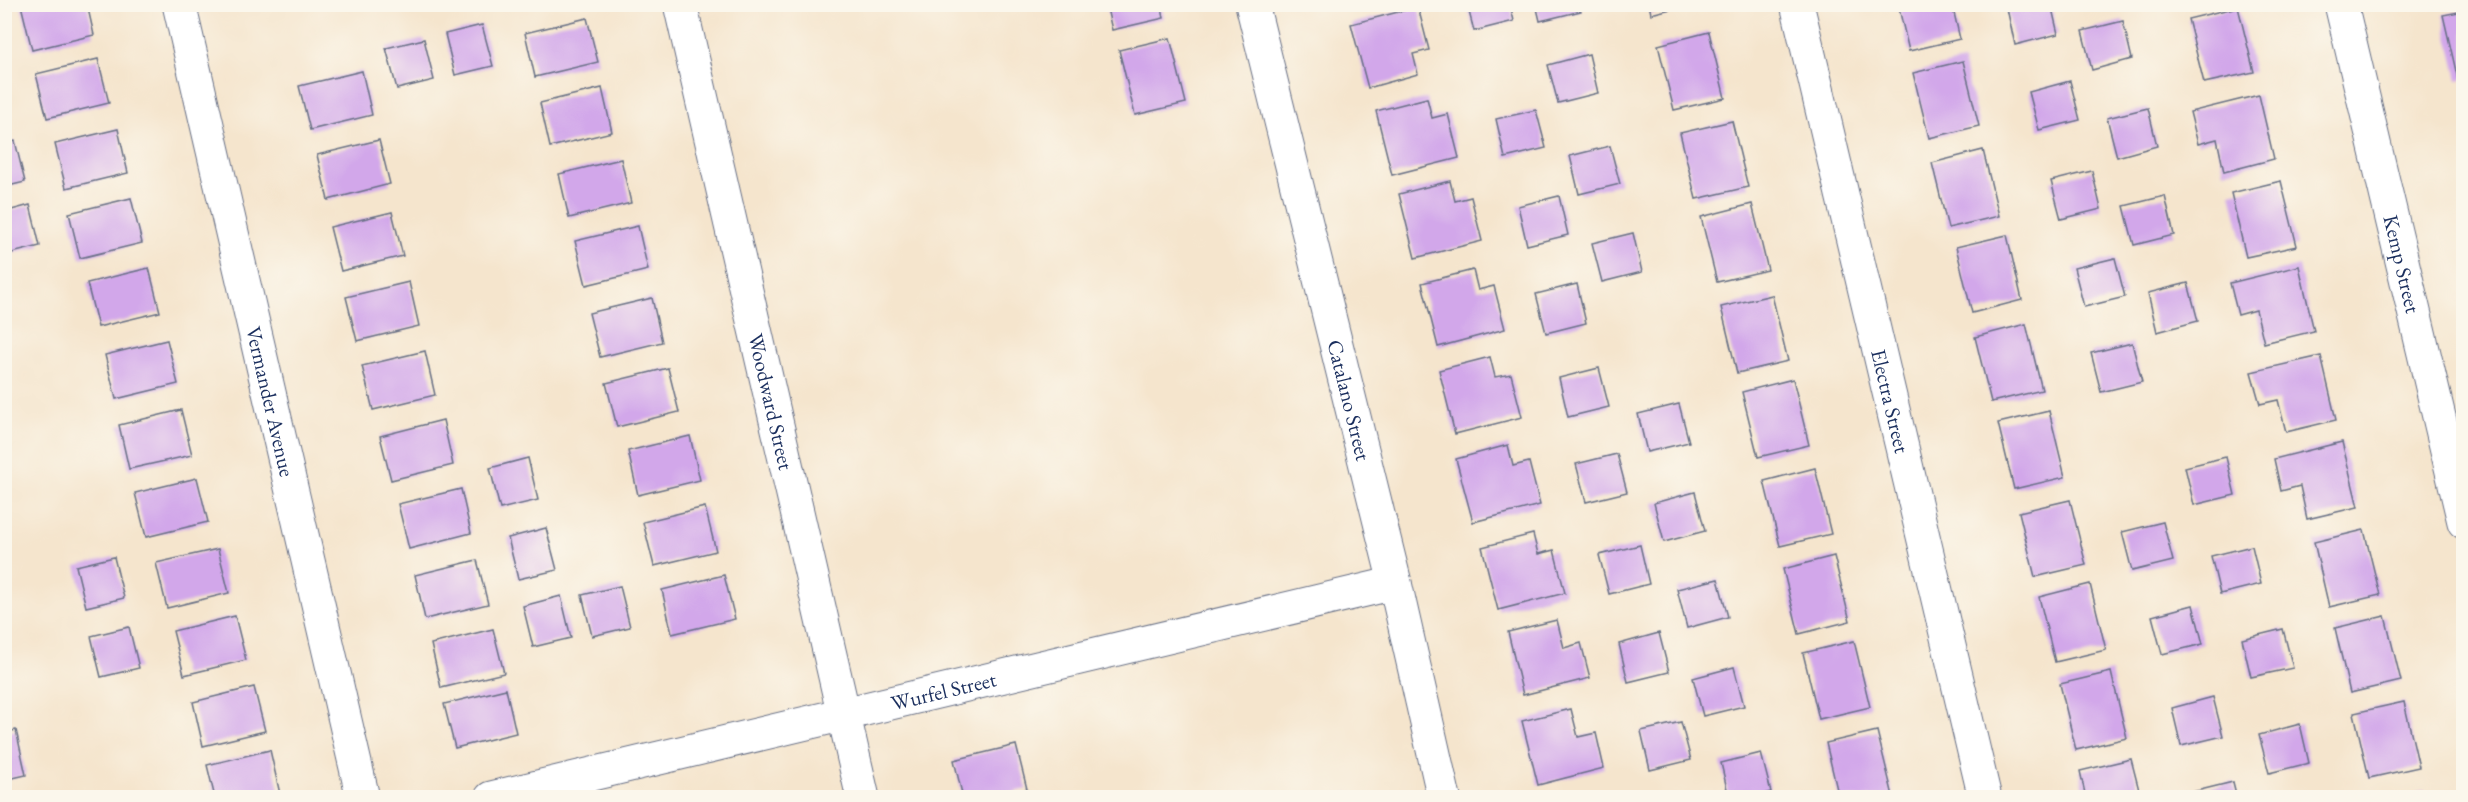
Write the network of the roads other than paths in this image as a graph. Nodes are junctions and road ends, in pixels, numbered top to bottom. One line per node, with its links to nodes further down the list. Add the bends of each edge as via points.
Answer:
1 (179, 4): 9 (street, Vermander Avenue)
2 (680, 4): 8 (street, Woodward Street)
3 (1252, 4): 7 (street, Catalano Street)
4 (1797, 4): 13 (street, Electra Street)
5 (2341, 4): 6 (street, Kemp Street)
6 (2463, 522)
7 (1395, 584): 8 (street, Wurfel Street); 12 (street, Catalano Street)
8 (843, 715): 10 (street, Wurfel Street); 11 (street, Woodward Street)
9 (363, 798)
10 (491, 798)
11 (863, 798)
12 (1444, 798)
13 (1985, 798)

